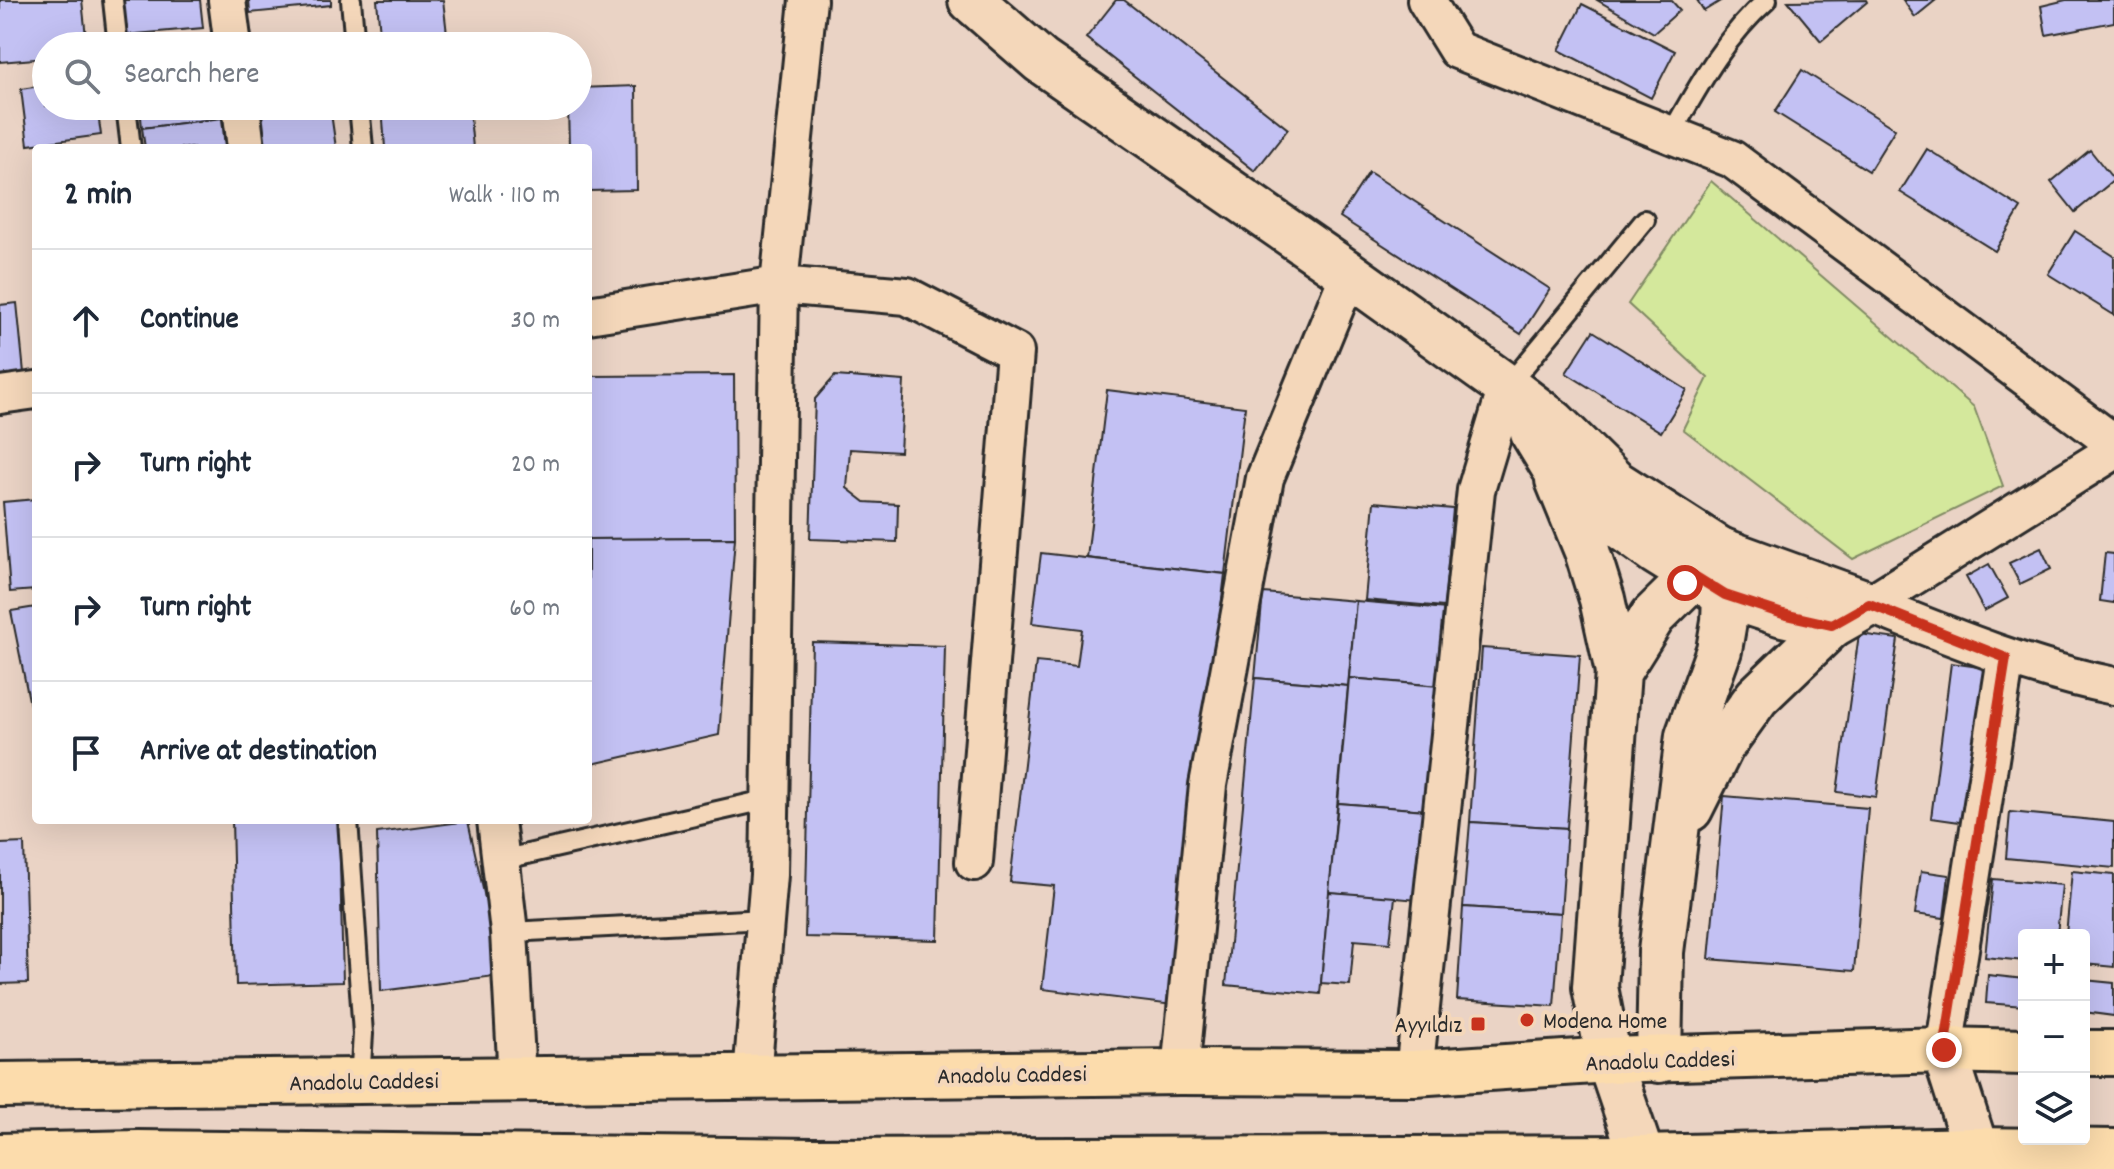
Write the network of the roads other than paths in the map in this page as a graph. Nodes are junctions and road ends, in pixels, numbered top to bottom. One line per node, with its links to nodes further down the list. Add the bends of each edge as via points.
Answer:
1 (113, 0): 8 (lane)
2 (227, 0): 9 (street)
3 (351, 0): 10 (lane)
4 (808, 0): 20 (street)
5 (971, 0): 19 (street, via 1041,61)
6 (1426, 0): 14 (street, via 1457,50)
7 (1767, 0): 14 (lane, via 1712,60)
8 (116, 32)
9 (231, 32)
10 (354, 32)
11 (128, 120): 15 (lane)
12 (243, 120): 16 (street)
13 (360, 120): 17 (lane)
14 (1671, 134): 25 (street, via 1732,159)
15 (131, 144)
16 (246, 144)
17 (363, 144)
18 (1645, 220): 24 (lane)
19 (1349, 274): 24 (street); 47 (street, via 1265,478 1208,785)
20 (779, 285): 21 (street); 33 (street); 38 (street, via 907,296 1015,352)
21 (592, 314)
22 (32, 391): 23 (street)
23 (0, 395)
24 (1516, 395): 27 (street); 28 (street, via 1553,422); 48 (street, via 1476,490)
25 (2114, 443)
26 (2114, 451): 29 (street)
27 (1553, 466): 28 (street, via 1610,519); 31 (street, via 1587,551)
28 (1712, 573): 29 (street, via 1783,614); 31 (street, via 1653,616); 36 (street, via 1719,650 1688,736)
29 (1850, 615): 30 (street); 36 (street, via 1757,697 1721,747)
30 (2006, 658): 32 (street); 41 (street)
31 (1618, 672): 45 (street, via 1595,987)
32 (2114, 686)
33 (770, 799): 37 (lane); 39 (street)
34 (348, 824): 51 (lane, via 363,1034)
35 (496, 824): 37 (street)
36 (1674, 840): 46 (street, via 1661,952)
37 (501, 860): 40 (street)
38 (974, 862)
39 (766, 919): 40 (lane); 49 (street)
40 (509, 932): 50 (street)
41 (1944, 1050): 42 (highway, Anadolu Caddesi); 46 (highway, Anadolu Caddesi); 55 (street)
42 (2018, 1052)
43 (2090, 1053): 44 (highway)
44 (2114, 1053)
45 (1609, 1060): 46 (highway, Anadolu Caddesi); 48 (highway, Anadolu Caddesi); 58 (street)
46 (1659, 1060)
47 (1180, 1072): 48 (highway, Anadolu Caddesi); 49 (highway, Anadolu Caddesi)
48 (1414, 1073)
49 (752, 1076): 50 (highway, Anadolu Caddesi)
50 (517, 1079): 51 (highway, Anadolu Caddesi)
51 (360, 1081): 52 (highway, Anadolu Caddesi)
52 (0, 1085)
53 (2114, 1152): 55 (highway)
54 (0, 1156): 56 (highway)
55 (1974, 1160): 58 (highway)
56 (140, 1161): 59 (highway)
57 (1204, 1164): 58 (highway); 59 (highway)
58 (1643, 1164)
59 (813, 1165)

